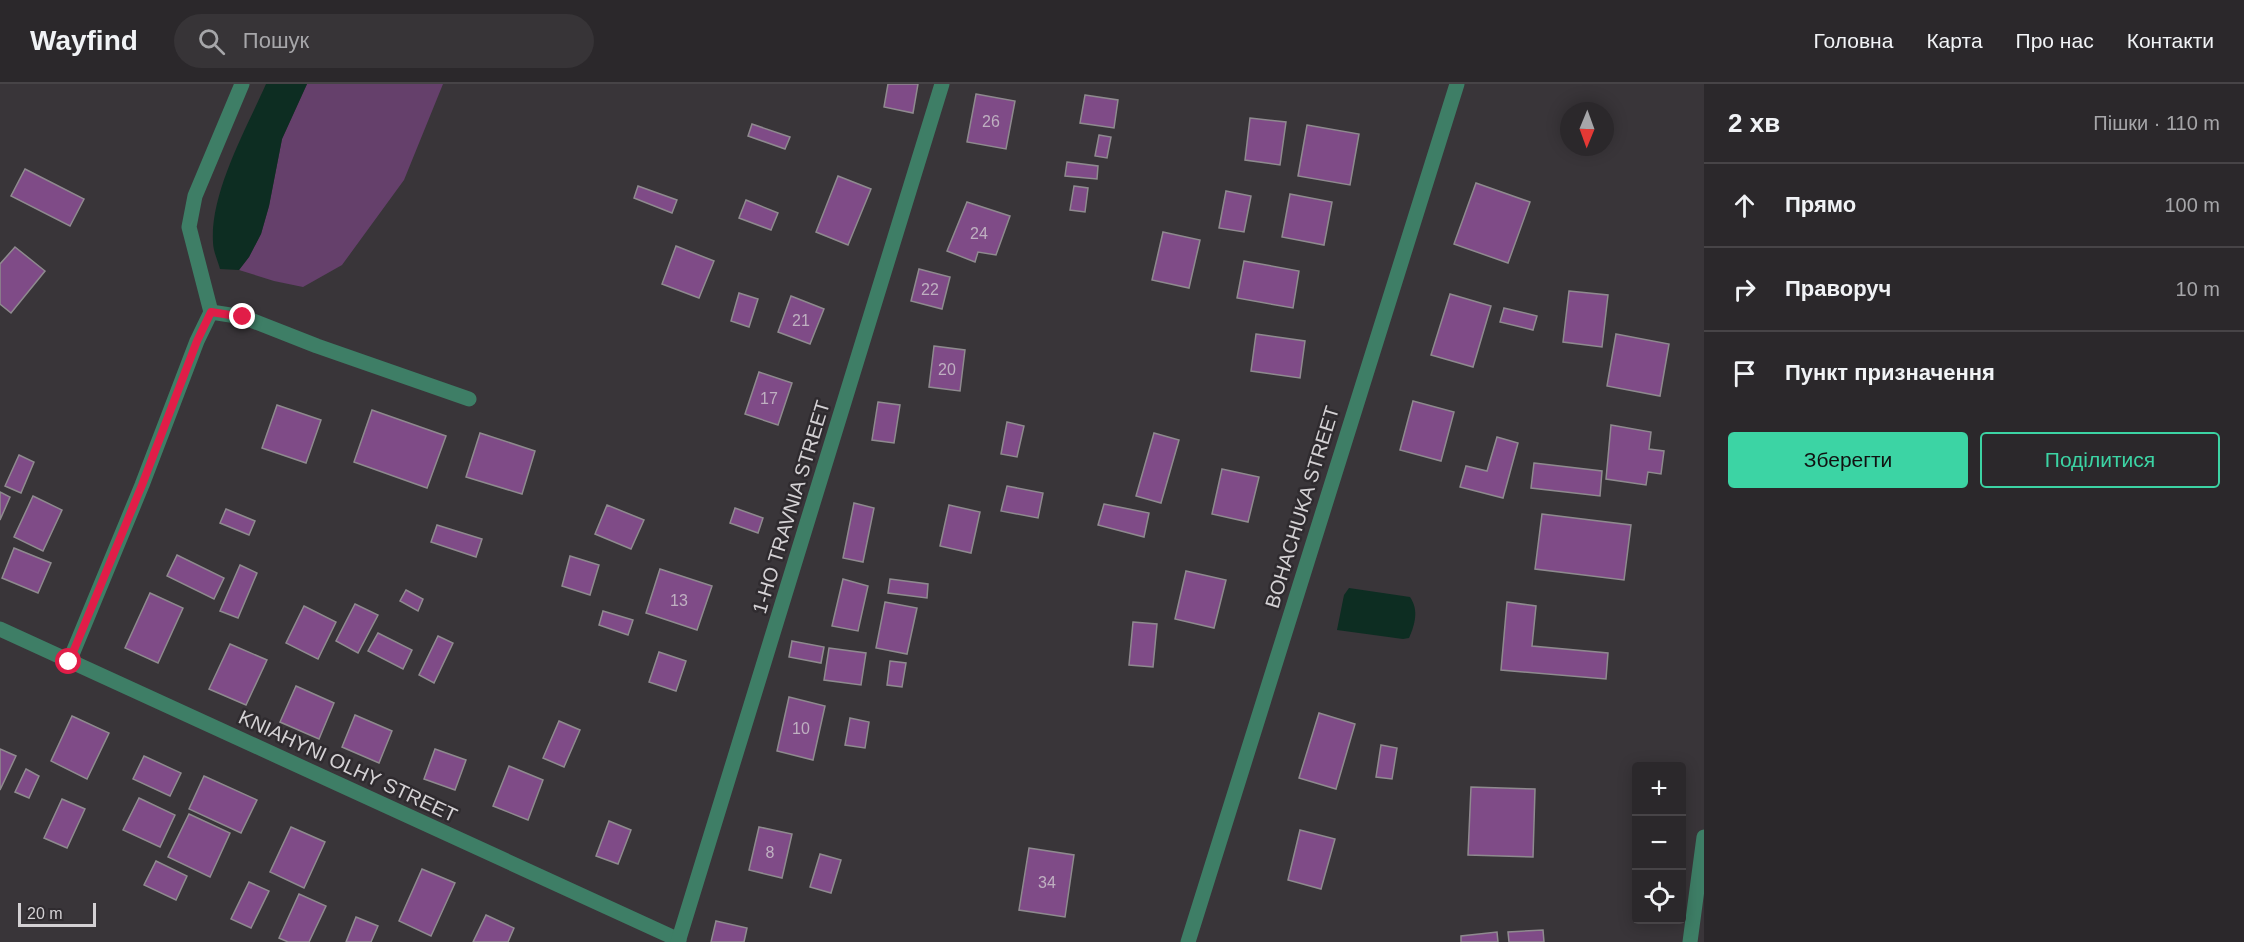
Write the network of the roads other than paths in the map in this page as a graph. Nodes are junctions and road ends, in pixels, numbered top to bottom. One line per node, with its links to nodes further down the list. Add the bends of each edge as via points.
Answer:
1 (242, 84): 4 (street, via 195,196 189,227)
2 (942, 84): 9 (street, 1-HO TRAVNIA STREET)
3 (1457, 84): 10 (street, BOHACHUKA STREET)
4 (211, 312): 5 (street, via 243,317); 7 (street)
5 (469, 399)
6 (0, 630): 7 (street, KNIAHYNI OLHY STREET)
7 (69, 662): 9 (street, KNIAHYNI OLHY STREET)
8 (1704, 837): 11 (street)
9 (679, 941)
10 (1188, 942)
11 (1690, 942)

